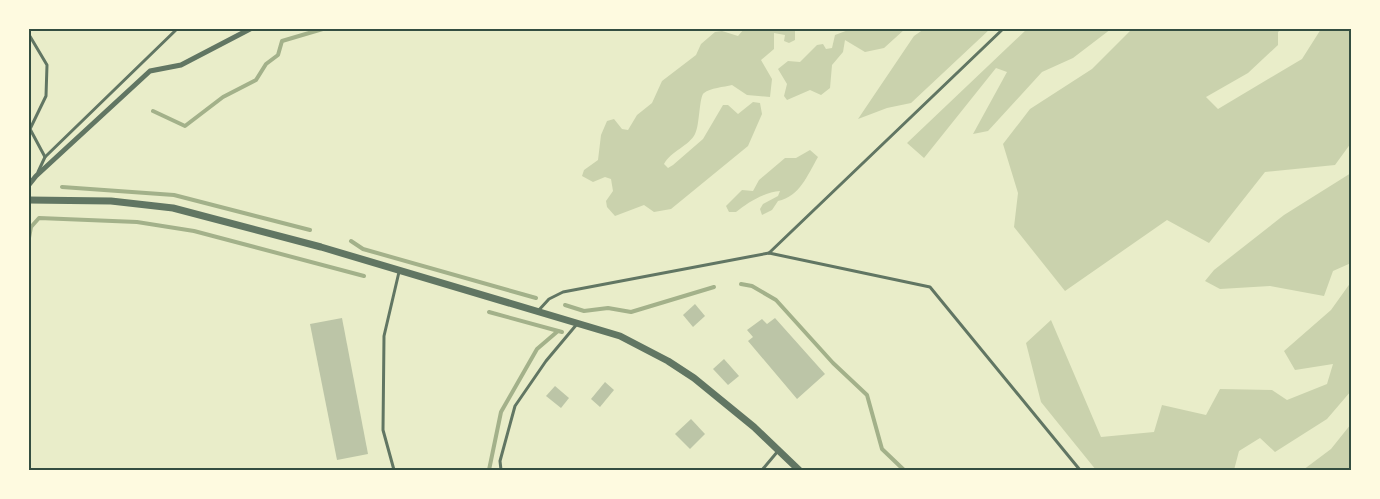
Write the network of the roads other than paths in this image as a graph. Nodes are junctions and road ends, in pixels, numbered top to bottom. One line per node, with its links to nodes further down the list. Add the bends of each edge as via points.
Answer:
1 (178, 28): 5 (lane)
2 (252, 28): 6 (street, via 181,65 150,71)
3 (1004, 28): 9 (lane)
4 (28, 33): 5 (lane, via 47,65 46,96 30,129)
5 (45, 157): 6 (lane)
6 (36, 176): 7 (street)
7 (28, 186)
8 (28, 200): 10 (street, via 111,201 173,208)
9 (769, 253): 11 (lane, via 563,292); 18 (lane, via 930,286)
10 (400, 270): 11 (street); 15 (lane, via 384,336 383,430)
11 (538, 311): 12 (street)
12 (579, 323): 13 (street, via 620,336 668,361 717,396); 16 (lane, via 515,406 500,460)
13 (778, 450): 14 (lane); 17 (street)
14 (763, 470)
15 (394, 471)
16 (501, 471)
17 (799, 471)
18 (1080, 471)

